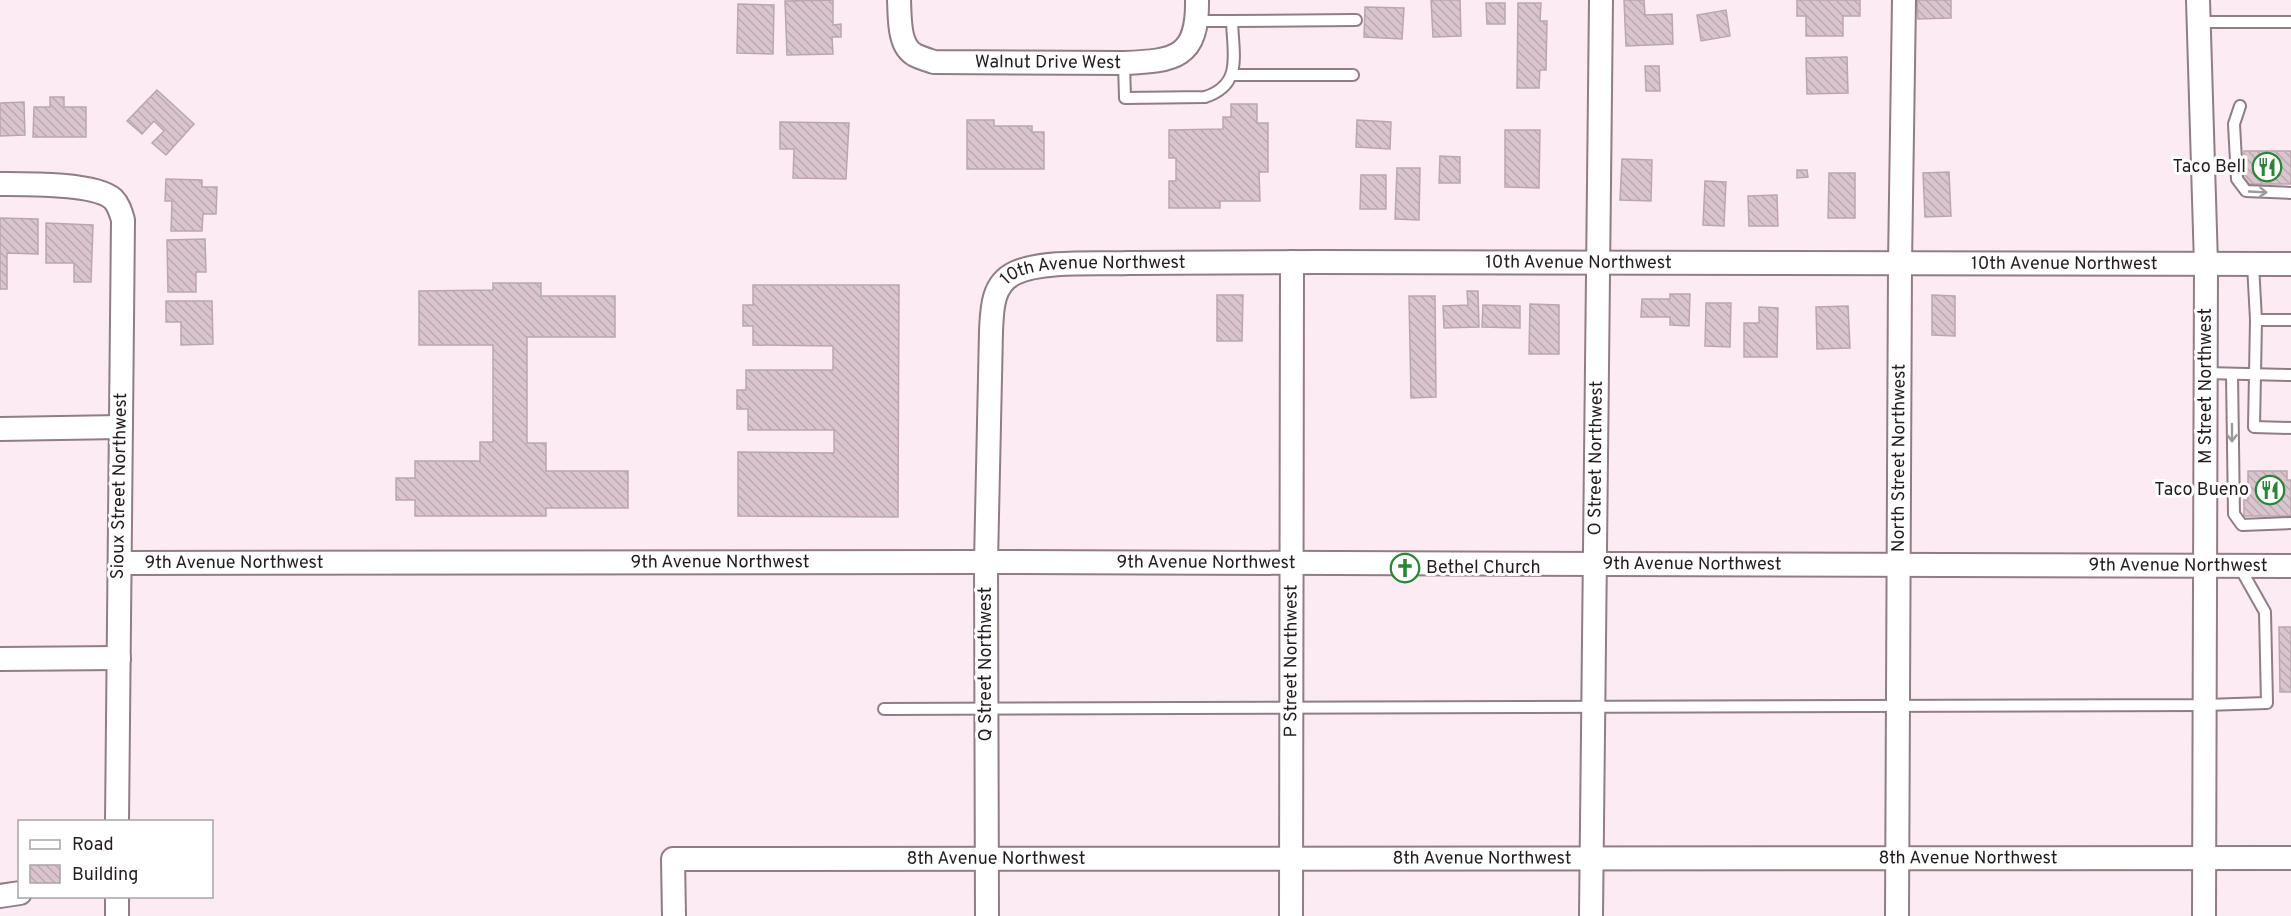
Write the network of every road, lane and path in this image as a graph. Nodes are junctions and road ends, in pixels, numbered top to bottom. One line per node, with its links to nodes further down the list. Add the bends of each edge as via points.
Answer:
1 (900, 0): 9 (street, Walnut Drive West, via 904,42 913,54 934,62)
2 (1601, 0): 16 (street, O Street Northwest)
3 (1904, 0): 17 (street, North Street Northwest)
4 (1197, 11): 7 (lane); 9 (street, Walnut Drive West, via 1189,45 1176,56)
5 (2198, 11): 8 (lane); 18 (street, M Street Northwest)
6 (1356, 20): 7 (lane)
7 (1232, 21): 10 (lane)
8 (2291, 22)
9 (1124, 63): 10 (lane, via 1125,98 1205,97 1218,93)
10 (1233, 75): 11 (lane)
11 (1353, 75)
12 (2240, 106): 14 (lane, one-way to 14, via 2234,124 2237,179 2246,191)
13 (0, 184): 28 (street, Sioux Street Northwest, via 97,191 112,198 119,208 123,220)
14 (2291, 193)
15 (1292, 262): 16 (street, 10th Avenue Northwest); 27 (street, 10th Avenue Northwest, via 1088,264 1017,272 996,291); 33 (street, P Street Northwest)
16 (1599, 263): 17 (street, 10th Avenue Northwest); 35 (street, O Street Northwest)
17 (1900, 264): 18 (street, 10th Avenue Northwest); 36 (street, North Street Northwest)
18 (2206, 264): 19 (street, 10th Avenue Northwest); 23 (street, M Street Northwest)
19 (2253, 264): 20 (street, 10th Avenue Northwest); 21 (lane)
20 (2291, 264)
21 (2256, 320): 22 (lane); 26 (lane)
22 (2291, 320)
23 (2206, 373): 24 (lane); 37 (street, M Street Northwest)
24 (2232, 374): 26 (lane); 31 (lane, one-way to 31, via 2234,514 2242,525)
25 (2291, 375): 26 (lane)
26 (2254, 376): 30 (lane, via 2254,427)
27 (989, 412): 32 (street, Q Street Northwest)
28 (121, 427): 29 (street); 34 (street, Sioux Street Northwest)
29 (0, 429)
30 (2291, 429)
31 (2291, 523)
32 (986, 562): 33 (street, 9th Avenue Northwest); 34 (street, 9th Avenue Northwest); 47 (street, Q Street Northwest)
33 (1292, 563): 35 (street, 9th Avenue Northwest); 45 (street, P Street Northwest)
34 (120, 564): 40 (street, Sioux Street Northwest)
35 (1596, 564): 36 (street, 9th Avenue Northwest); 44 (street, O Street Northwest)
36 (1898, 565): 37 (street, 9th Avenue Northwest); 43 (street, North Street Northwest)
37 (2205, 566): 38 (street, 9th Avenue Northwest); 42 (street, M Street Northwest)
38 (2239, 566): 39 (street, 9th Avenue Northwest); 42 (lane, via 2265,612 2267,703)
39 (2291, 566)
40 (119, 658): 41 (street); 48 (street, Sioux Street Northwest)
41 (0, 659)
42 (2205, 705): 43 (lane); 51 (street, M Street Northwest)
43 (1898, 706): 44 (lane); 50 (street, North Street Northwest)
44 (1594, 707): 45 (lane); 49 (street, O Street Northwest)
45 (1292, 708): 47 (lane); 54 (street, P Street Northwest)
46 (884, 709): 47 (lane)
47 (987, 709): 53 (street, Q Street Northwest)
48 (117, 820)
49 (1592, 858): 50 (street, 8th Avenue Northwest); 54 (street, 8th Avenue Northwest); 62 (street, O Street Northwest)
50 (1897, 858): 51 (street, 8th Avenue Northwest); 63 (street, North Street Northwest)
51 (2204, 858): 52 (street, 8th Avenue Northwest); 64 (street, M Street Northwest)
52 (2291, 858)
53 (987, 859): 54 (street, 8th Avenue Northwest); 59 (street, 8th Avenue Northwest, via 673,859); 60 (street, Q Street Northwest)
54 (1292, 859): 61 (street, P Street Northwest)
55 (18, 893): 56 (street)
56 (0, 897)
57 (117, 898): 58 (street)
58 (117, 916)
59 (675, 916)
60 (987, 916)
61 (1292, 916)
62 (1591, 916)
63 (1897, 916)
64 (2204, 916)

